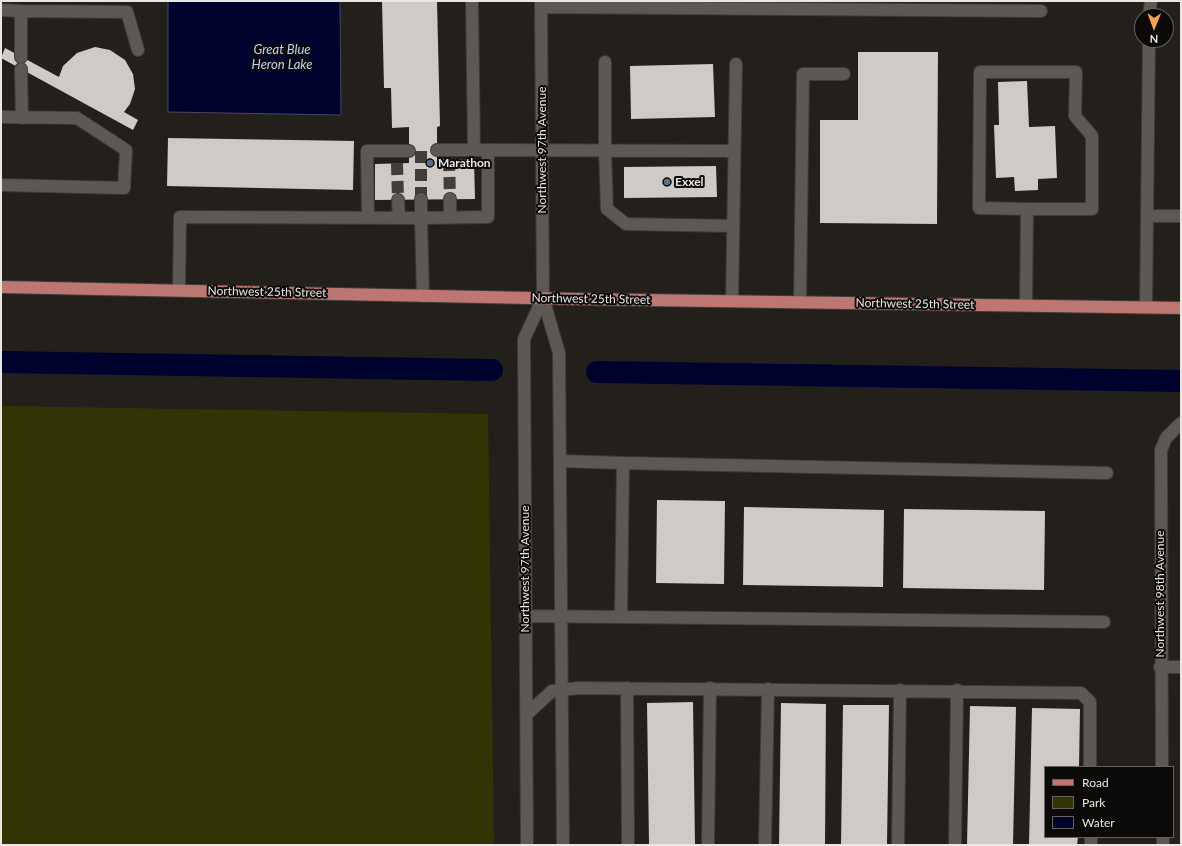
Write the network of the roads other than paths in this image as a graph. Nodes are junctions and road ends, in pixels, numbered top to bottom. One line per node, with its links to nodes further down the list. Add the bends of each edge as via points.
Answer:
1 (472, 1): 16 (street)
2 (541, 4): 3 (street); 18 (street, Northwest 97th Avenue)
3 (934, 6): 6 (street)
4 (1, 10): 5 (street)
5 (21, 10): 8 (street, via 127,12); 9 (street)
6 (1041, 11)
7 (1149, 48): 30 (street)
8 (138, 50)
9 (21, 57)
10 (605, 62): 19 (street)
11 (736, 64): 22 (street)
12 (21, 69): 15 (street)
13 (844, 74): 42 (street, via 803,74)
14 (1, 117): 15 (street)
15 (22, 118): 25 (street, via 77,118 126,150 124,188)
16 (474, 150): 17 (street); 23 (street)
17 (488, 150): 18 (street); 35 (street, via 488,216)
18 (542, 150): 19 (street); 40 (street, Northwest 97th Avenue)
19 (605, 150): 22 (street); 36 (street, via 607,209 626,224)
20 (396, 151): 21 (street); 24 (street); 32 (street, via 367,151)
21 (409, 151)
22 (734, 151): 36 (street)
23 (445, 153)
24 (397, 163)
25 (1, 185)
26 (421, 199): 34 (street)
27 (450, 199): 35 (street)
28 (398, 200): 33 (street)
29 (1027, 209): 29 (street, via 979,208 980,72 1076,72 1075,116 1092,136 1092,209); 43 (street)
30 (1147, 216): 31 (street); 44 (street)
31 (1181, 216)
32 (368, 218): 33 (street); 38 (street, via 180,217)
33 (399, 218): 34 (street)
34 (421, 218): 35 (street); 39 (street)
35 (450, 218)
36 (733, 226): 41 (street)
37 (1, 287): 38 (main road, Northwest 25th Street)
38 (179, 290): 39 (main road, Northwest 25th Street)
39 (423, 296): 40 (main road, Northwest 25th Street)
40 (543, 298): 41 (main road, Northwest 25th Street); 47 (street, Northwest 97th Avenue, via 559,352); 50 (street, Northwest 97th Avenue, via 524,339)
41 (732, 301): 42 (main road, Northwest 25th Street)
42 (800, 302): 43 (main road, Northwest 25th Street)
43 (1026, 305): 44 (main road, Northwest 25th Street)
44 (1146, 307): 45 (main road, Northwest 25th Street)
45 (1181, 308)
46 (1179, 425): 54 (street, Northwest 98th Avenue, via 1166,438 1161,450)
47 (560, 461): 48 (street); 51 (street, Northwest 97th Avenue)
48 (623, 463): 49 (street); 52 (street)
49 (1107, 473)
50 (526, 616): 51 (street); 62 (street, Northwest 97th Avenue)
51 (561, 616): 52 (street); 58 (street, Northwest 97th Avenue)
52 (621, 617): 53 (street)
53 (1104, 622)
54 (1160, 667): 55 (street); 64 (street, Northwest 98th Avenue)
55 (1181, 667)
56 (627, 688): 57 (street); 58 (street); 67 (street)
57 (710, 688): 59 (street); 68 (street)
58 (562, 689): 62 (street, via 549,694); 66 (street, Northwest 97th Avenue)
59 (768, 689): 60 (street); 69 (street)
60 (900, 690): 61 (street); 70 (street)
61 (958, 690): 63 (street, via 1081,693 1090,702); 71 (street)
62 (526, 714): 65 (street, Northwest 97th Avenue)
63 (1090, 766)
64 (1162, 766)
65 (527, 845)
66 (563, 845)
67 (628, 845)
68 (708, 845)
69 (765, 845)
70 (898, 845)
71 (955, 845)

